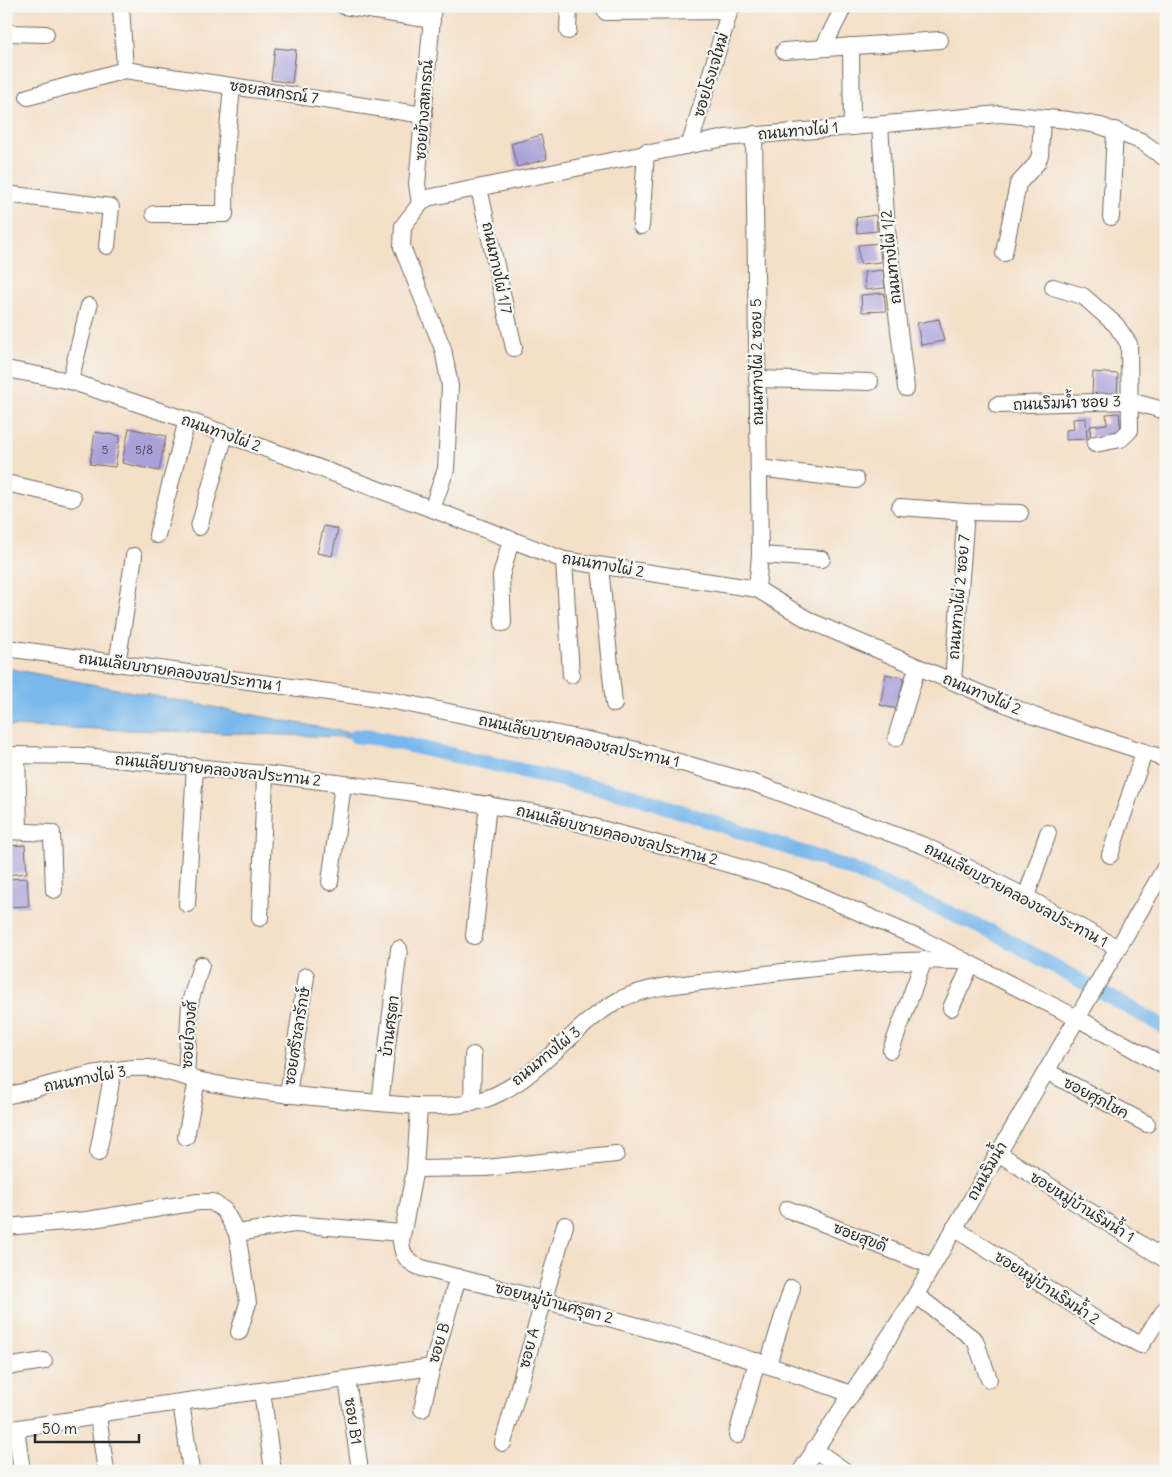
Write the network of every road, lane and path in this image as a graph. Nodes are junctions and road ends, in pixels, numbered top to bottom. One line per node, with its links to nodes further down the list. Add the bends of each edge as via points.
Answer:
1 (121, 6): 15 (street)
2 (344, 6): 7 (street)
3 (569, 6): 8 (street)
4 (843, 8): 13 (street)
5 (731, 9): 6 (street); 24 (street, ซอยโรงเจใหม่)
6 (606, 12)
7 (432, 13): 18 (street, ซอยข้างสหกรณ์)
8 (568, 31)
9 (6, 33): 10 (street)
10 (46, 34)
11 (940, 40): 12 (street)
12 (851, 46): 13 (street); 21 (street)
13 (823, 48): 14 (street)
14 (784, 51)
15 (125, 70): 16 (street, ซอยสหกรณ์ 7); 17 (street)
16 (232, 86): 18 (street, ซอยสหกรณ์ 7); 30 (street, via 225,214)
17 (28, 97)
18 (424, 115): 29 (street, ซอยข้างสหกรณ์, via 417,184)
19 (1042, 118): 20 (street, ถนนทางไผ่ 1, via 1000,114); 22 (street, ถนนทางไผ่ 1); 34 (street, via 1040,155 1018,184)
20 (880, 125): 21 (street, ถนนทางไผ่ 1); 42 (street, ถนนทางไผ่ 1/2)
21 (852, 127): 23 (street, ถนนทางไผ่ 1)
22 (1115, 130): 26 (street, ถนนทางไผ่ 1, via 1141,141); 31 (street)
23 (754, 134): 24 (street, ถนนทางไผ่ 1); 39 (street, ถนนทางไผ่ 2 ซอย 5)
24 (690, 144): 25 (street, ถนนทางไผ่ 1)
25 (646, 152): 27 (street, ถนนทางไผ่ 1); 32 (street)
26 (1166, 159)
27 (479, 188): 29 (street, ถนนทางไผ่ 1); 37 (street, ถนนทางไผ่ 1/7)
28 (6, 194): 33 (street, via 110,206)
29 (424, 201): 54 (street, via 403,226 402,247 443,350 450,386 446,469)
30 (154, 214)
31 (1111, 217)
32 (641, 226)
33 (107, 246)
34 (1004, 253)
35 (1053, 287): 43 (street, via 1083,296 1116,325 1129,344)
36 (89, 306): 40 (street)
37 (514, 348)
38 (6, 369): 40 (street, ถนนทางไผ่ 2)
39 (758, 379): 41 (street); 49 (street, ถนนทางไผ่ 2 ซอย 5)
40 (70, 382): 46 (street, ถนนทางไผ่ 2)
41 (870, 382)
42 (906, 388)
43 (1130, 401): 44 (street, ถนนริมน้ำ ซอย 3); 45 (street, ถนนริมน้ำ ซอย 3); 48 (street, via 1130,430 1127,435 1114,442)
44 (997, 406)
45 (1166, 411)
46 (187, 420): 47 (street, ถนนทางไผ่ 2); 58 (street)
47 (225, 434): 54 (street, ถนนทางไผ่ 2); 57 (street)
48 (1095, 444)
49 (759, 468): 50 (street); 60 (street, ถนนทางไผ่ 2 ซอย 5)
50 (856, 480)
51 (6, 483): 52 (street)
52 (73, 498)
53 (900, 507): 55 (street)
54 (432, 509): 59 (street, ถนนทางไผ่ 2)
55 (966, 512): 56 (street); 71 (street, ถนนทางไผ่ 2 ซอย 7)
56 (1020, 513)
57 (199, 527)
58 (157, 535)
59 (511, 540): 63 (street, ถนนทางไผ่ 2); 66 (street, via 501,576)
60 (760, 555): 62 (street); 65 (street, ถนนทางไผ่ 2 ซอย 5)
61 (134, 556): 68 (street)
62 (822, 559)
63 (564, 560): 64 (street, ถนนทางไผ่ 2); 70 (street)
64 (600, 567): 65 (street, ถนนทางไผ่ 2); 72 (street)
65 (758, 589): 69 (street, ถนนทางไผ่ 2, via 810,621)
66 (503, 623)
67 (6, 648): 68 (street, ถนนเลียบชายคลองชลประทาน 1)
68 (117, 664): 87 (street, ถนนเลียบชายคลองชลประทาน 1, via 394,701 632,749 754,783 925,846)
69 (917, 668): 71 (street, ถนนทางไผ่ 2); 73 (street)
70 (571, 675)
71 (953, 681): 74 (street, ถนนทางไผ่ 2, via 1034,716)
72 (614, 704)
73 (896, 738)
74 (1144, 752): 76 (street, ถนนทางไผ่ 2); 83 (street)
75 (12, 755): 77 (street, ถนนเลียบชายคลองชลประทาน 2, via 85,756); 81 (street)
76 (1166, 759)
77 (195, 766): 78 (street, ถนนเลียบชายคลองชลประทาน 2); 88 (street)
78 (265, 774): 79 (street, ถนนเลียบชายคลองชลประทาน 2); 89 (street)
79 (343, 784): 80 (street, ถนนเลียบชายคลองชลประทาน 2); 85 (street)
80 (488, 804): 90 (street); 94 (street, ถนนเลียบชายคลองชลประทาน 2, via 548,815 789,882 923,940)
81 (13, 831): 86 (street, via 52,833)
82 (1048, 833): 87 (street)
83 (1110, 855)
84 (1166, 866): 92 (street, ถนนริมน้ำ)
85 (330, 882)
86 (54, 890)
87 (1026, 897): 92 (street, ถนนเลียบชายคลองชลประทาน 1)
88 (187, 904)
89 (260, 918)
90 (474, 936)
91 (399, 949): 107 (street, บ้านศรุตา)
92 (1117, 950): 98 (street, ถนนริมน้ำ)
93 (924, 960): 94 (street, ถนนทางไผ่ 3); 99 (street); 108 (street, ถนนทางไผ่ 3, via 834,965 657,988 623,998 595,1015 518,1082)
94 (967, 963): 97 (street); 98 (street, ถนนเลียบชายคลองชลประทาน 2)
95 (201, 965): 104 (street, ซอยใจวงศ์, via 190,1002)
96 (306, 976): 105 (street, ซอยศรีชลารักษ์)
97 (952, 1008)
98 (1079, 1015): 101 (street, ถนนเลียบชายคลองชลประทาน 2); 103 (street, ถนนริมน้ำ)
99 (891, 1050)
100 (473, 1055): 108 (street)
101 (1166, 1067)
102 (112, 1071): 104 (street, ถนนทางไผ่ 3, via 148,1068); 106 (street, ถนนทางไผ่ 3); 112 (street)
103 (1046, 1071): 110 (street, ซอยศุภโชค); 113 (street, ถนนริมน้ำ)
104 (191, 1078): 105 (street, ถนนทางไผ่ 3); 111 (street, ซอยใจวงศ์)
105 (288, 1095): 107 (street, ถนนทางไผ่ 3)
106 (6, 1096)
107 (380, 1103): 109 (street, ถนนทางไผ่ 3)
108 (472, 1103): 109 (street, ถนนทางไผ่ 3)
109 (420, 1107): 115 (street, ซอยหมู่บ้านศรุตา 2)
110 (1147, 1124)
111 (186, 1137)
112 (98, 1153)
113 (998, 1153): 119 (street, ถนนริมน้ำ); 122 (street, ซอยหมู่บ้านริมน้ำ 1)
114 (616, 1154): 115 (street, via 486,1168)
115 (415, 1168): 121 (street, ซอยหมู่บ้านศรุตา 2)
116 (787, 1209): 123 (street, ซอยสุขดี)
117 (565, 1224): 127 (street, ซอย A)
118 (6, 1227): 120 (street, via 87,1220 212,1202 224,1210)
119 (954, 1228): 123 (street, ถนนริมน้ำ); 128 (street, ซอยหมู่บ้านริมน้ำ 2, via 1141,1345)
120 (237, 1233): 121 (street, via 294,1224); 129 (street, via 248,1303)
121 (401, 1233): 124 (street, ซอยหมู่บ้านศรุตา 2, via 401,1249 409,1262)
122 (1166, 1260)
123 (932, 1266): 126 (street, ถนนริมน้ำ)
124 (458, 1277): 127 (street, ซอยหมู่บ้านศรุตา 2); 133 (street, ซอย B)
125 (792, 1288): 131 (street)
126 (916, 1295): 135 (street, via 974,1340); 137 (street, ถนนริมน้ำ)
127 (543, 1299): 131 (street, ซอยหมู่บ้านศรุตา 2); 143 (street, ซอย A)
128 (1166, 1308)
129 (239, 1332)
130 (44, 1361): 132 (street)
131 (762, 1362): 137 (street, ซอยหมู่บ้านศรุตา 2); 142 (street)
132 (6, 1367)
133 (432, 1368): 134 (street); 139 (street, ซอย B)
134 (347, 1379): 136 (street); 145 (street, ซอย B1)
135 (989, 1379)
136 (262, 1391): 138 (street); 149 (street)
137 (851, 1394): 144 (street, ถนนริมน้ำ)
138 (181, 1402): 140 (street); 148 (street)
139 (422, 1409)
140 (98, 1416): 141 (street); 147 (street)
141 (11, 1429): 146 (street)
142 (737, 1435)
143 (504, 1443)
144 (814, 1449): 150 (street, ถนนริมน้ำ); 151 (street)
145 (359, 1462)
146 (22, 1471)
147 (106, 1471)
148 (191, 1471)
149 (273, 1471)
150 (801, 1471)
151 (845, 1471)

